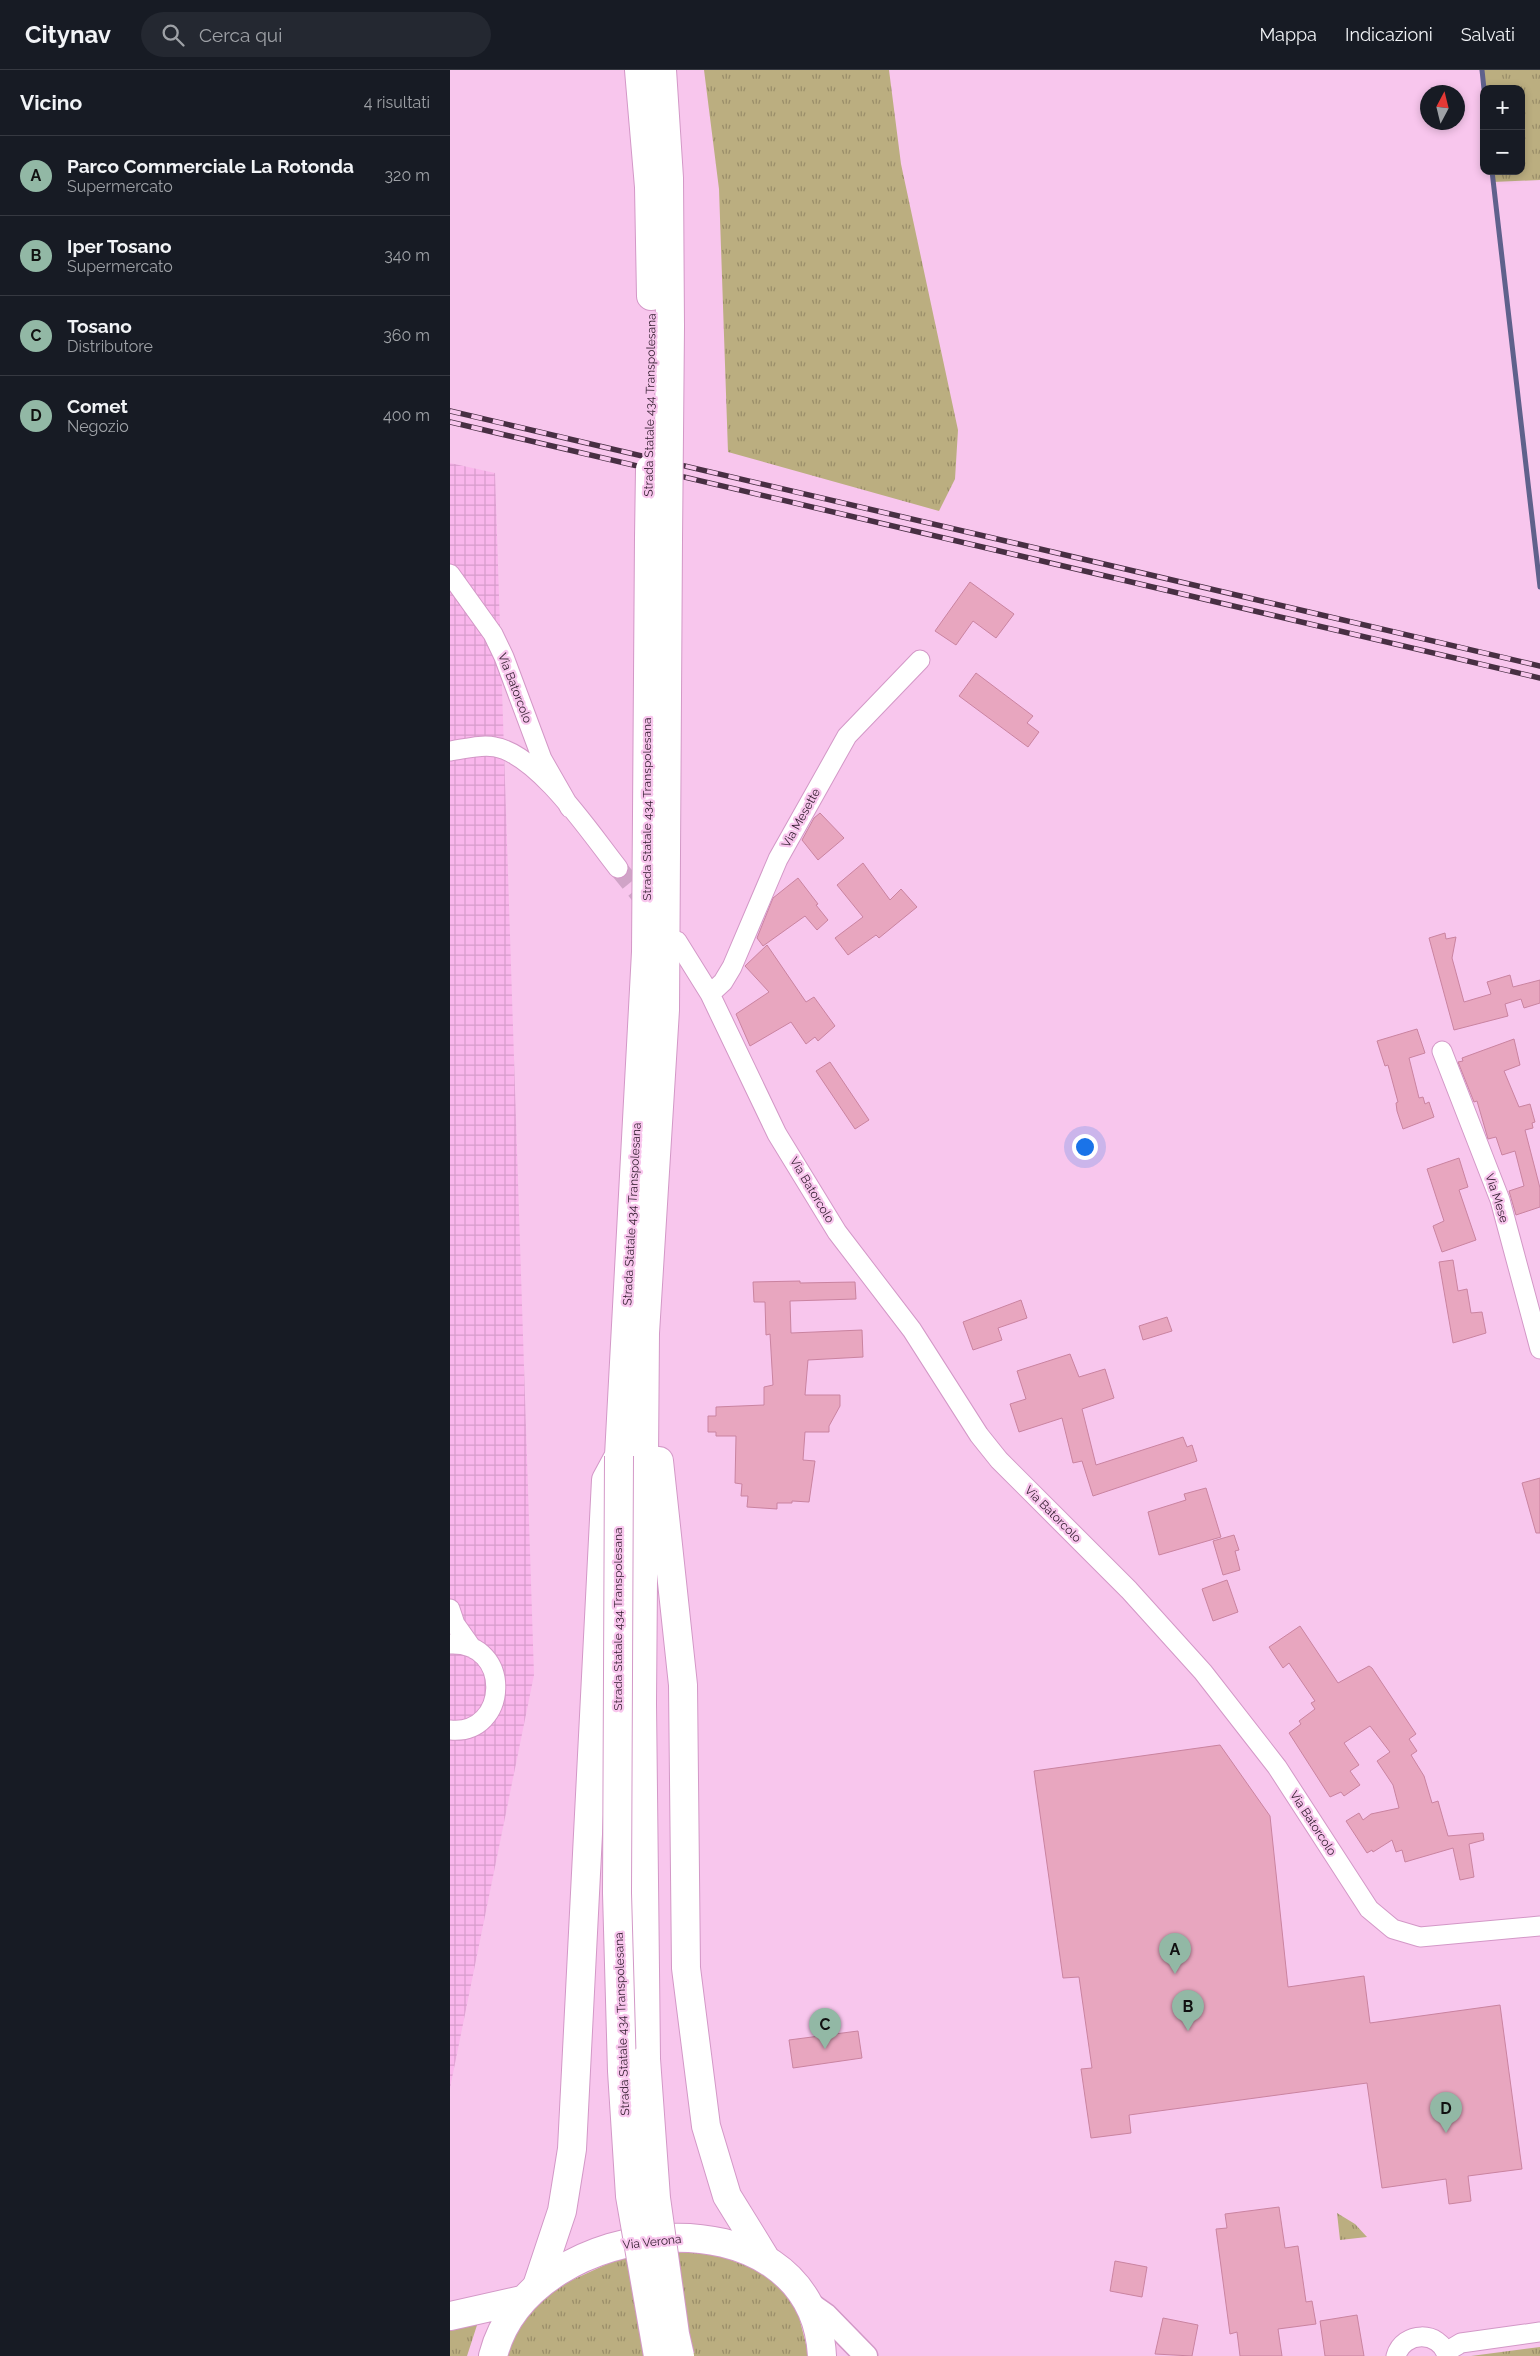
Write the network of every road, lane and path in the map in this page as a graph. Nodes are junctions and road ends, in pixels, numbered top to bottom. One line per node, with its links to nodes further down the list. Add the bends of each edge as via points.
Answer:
1 (639, 70): 3 (main road, Strada Statale 434 Transpolesana)
2 (662, 70): 3 (main road, Strada Statale 434 Transpolesana, via 670,178)
3 (660, 326): 4 (main road, Strada Statale 434 Transpolesana, bridge)
4 (658, 539): 13 (main road, Strada Statale 434 Transpolesana, via 665,1010); 15 (main road, Strada Statale 434 Transpolesana, via 646,952)
5 (450, 574): 8 (street, Via Batorcolo, via 493,634 542,759)
6 (920, 660): 11 (street, Via Mesette, via 847,736 778,859 732,968)
7 (450, 751): 8 (street, Via Batorcolo, via 486,746 513,752 543,777)
8 (570, 808): 9 (street, Via Batorcolo)
9 (618, 868)
10 (677, 941): 11 (street, Via Batorcolo)
11 (710, 994): 20 (street, Via Batorcolo, via 777,1134 837,1232 912,1330 979,1435 999,1460 1129,1590 1202,1672 1276,1767 1376,1917 1393,1929 1420,1937)
12 (1442, 1051): 14 (street, Via Mese, via 1500,1200)
13 (644, 1332): 21 (main road, via 683,1685 686,1968 706,2126 727,2196); 29 (main road, Strada Statale 434 Transpolesana, bridge, via 642,1703 646,2059 656,2198)
14 (1540, 1349)
15 (619, 1456): 22 (main road, via 606,1480 572,2149 562,2211); 28 (main road, Strada Statale 434 Transpolesana, bridge, via 617,1893 622,2071 630,2196)
16 (450, 1609): 18 (street, via 455,1624)
17 (450, 1644): 18 (street)
18 (472, 1648): 19 (street, via 484,1656 492,1668 497,1681 496,1696 482,1720 469,1728)
19 (450, 1730)
20 (1540, 1926)
21 (764, 2256): 22 (main road, Via Verona, via 728,2243 692,2238 640,2241 592,2253 570,2263); 23 (main road, Via Verona)
22 (529, 2293): 24 (main road); 27 (main road, Via Verona, via 503,2326)
23 (809, 2303): 30 (main road, Via Verona, via 822,2344); 31 (street, Via Verona, via 826,2315)
24 (450, 2316)
25 (1540, 2332): 26 (street, via 1461,2344)
26 (1446, 2354): 32 (street, via 1433,2339 1416,2336 1402,2345)
27 (493, 2356)
28 (658, 2356)
29 (680, 2356)
30 (822, 2356)
31 (866, 2356)
32 (1396, 2356)

